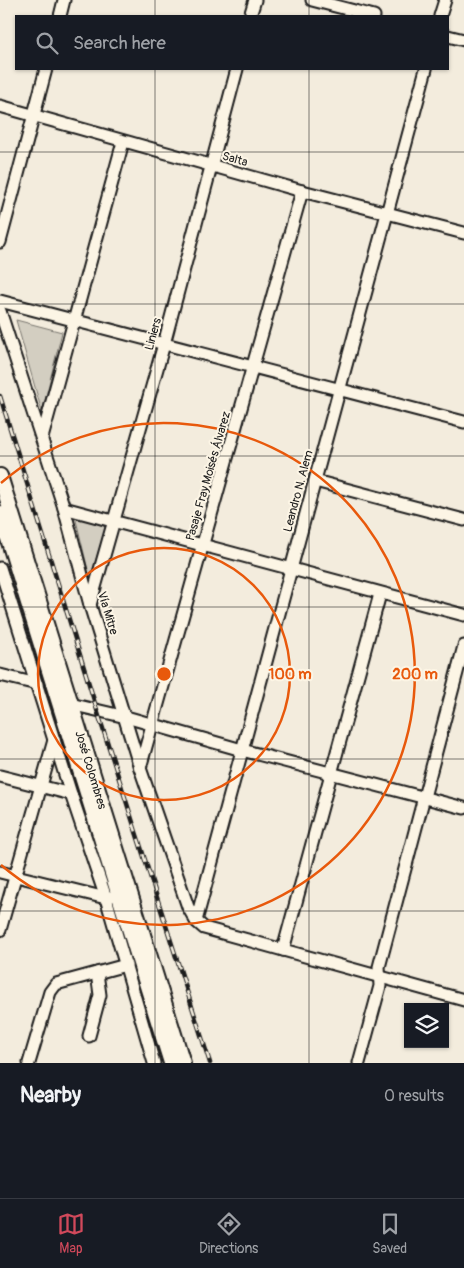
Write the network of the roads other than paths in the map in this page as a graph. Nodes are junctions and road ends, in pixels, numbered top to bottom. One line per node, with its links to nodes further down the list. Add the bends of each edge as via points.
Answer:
1 (64, 0): 5 (street)
2 (254, 0): 6 (street)
3 (312, 0): 7 (street)
4 (444, 0): 8 (street)
5 (60, 15)
6 (250, 15)
7 (370, 15)
8 (440, 15)
9 (449, 36): 10 (street)
10 (464, 40)
11 (46, 70): 15 (street)
12 (237, 70): 17 (street, Liniers)
13 (426, 70): 19 (street, Leandro N. Alem)
14 (0, 106): 15 (street, Salta)
15 (34, 117): 16 (street, Salta); 21 (street)
16 (124, 142): 17 (street, Salta); 24 (street)
17 (212, 166): 18 (street, Salta); 25 (street, Liniers)
18 (302, 191): 19 (street, Salta); 26 (street, Pasaje Fray Moisés Álvarez)
19 (386, 213): 20 (street, Salta); 27 (street, Leandro N. Alem)
20 (464, 233)
21 (0, 242)
22 (0, 301): 24 (street)
23 (0, 311): 29 (street, Vía Mitre)
24 (74, 320): 25 (street); 29 (street)
25 (164, 344): 26 (street); 35 (street, Liniers)
26 (253, 367): 27 (street); 36 (street, Pasaje Fray Moisés Álvarez)
27 (340, 390): 28 (street); 31 (street, Leandro N. Alem)
28 (464, 422)
29 (42, 438): 32 (street, Vía Mitre)
30 (0, 476): 46 (main road, José Colombres)
31 (315, 481): 34 (street); 38 (street, Leandro N. Alem)
32 (64, 508): 35 (street); 41 (street, Vía Mitre)
33 (0, 513): 46 (main road, José Colombres)
34 (464, 520)
35 (114, 522): 36 (street); 41 (street, Liniers)
36 (203, 545): 38 (street); 48 (street, Pasaje Fray Moisés Álvarez)
37 (0, 568): 39 (street, José Colombres)
38 (291, 569): 40 (street); 50 (street, Leandro N. Alem)
39 (2, 581): 45 (street, José Colombres)
40 (380, 594): 42 (street); 52 (street)
41 (90, 605): 47 (street, Vía Mitre)
42 (464, 615)
43 (464, 646): 56 (street)
44 (0, 675): 45 (street)
45 (37, 684): 49 (street, José Colombres)
46 (64, 703): 47 (street); 60 (main road, José Colombres)
47 (126, 717): 48 (street); 51 (street, Vía Mitre)
48 (153, 725): 50 (street); 51 (street, Pasaje Fray Moisés Álvarez)
49 (54, 740): 54 (street); 55 (street, José Colombres)
50 (242, 750): 52 (street); 61 (street, Leandro N. Alem)
51 (140, 768): 61 (street, Vía Mitre, via 188,907)
52 (332, 774): 56 (street); 63 (street)
53 (0, 776): 54 (street)
54 (40, 787): 55 (street); 59 (street)
55 (71, 794): 60 (street, José Colombres)
56 (424, 797): 57 (street); 66 (street, via 378,968)
57 (464, 808)
58 (0, 872): 59 (street)
59 (15, 876): 60 (street); 62 (street)
60 (118, 896): 64 (street, José Colombres); 71 (main road, José Colombres); 72 (main road, José Colombres)
61 (196, 921): 63 (street, via 204,928)
62 (0, 930)
63 (283, 950): 66 (street)
64 (126, 965): 65 (street); 70 (street, José Colombres)
65 (96, 974): 68 (street, via 100,995); 69 (street, via 56,984 50,992)
66 (380, 976): 67 (street); 73 (street)
67 (464, 1000)
68 (89, 1036)
69 (29, 1063)
70 (154, 1063)
71 (171, 1063)
72 (183, 1063)
73 (360, 1063)

